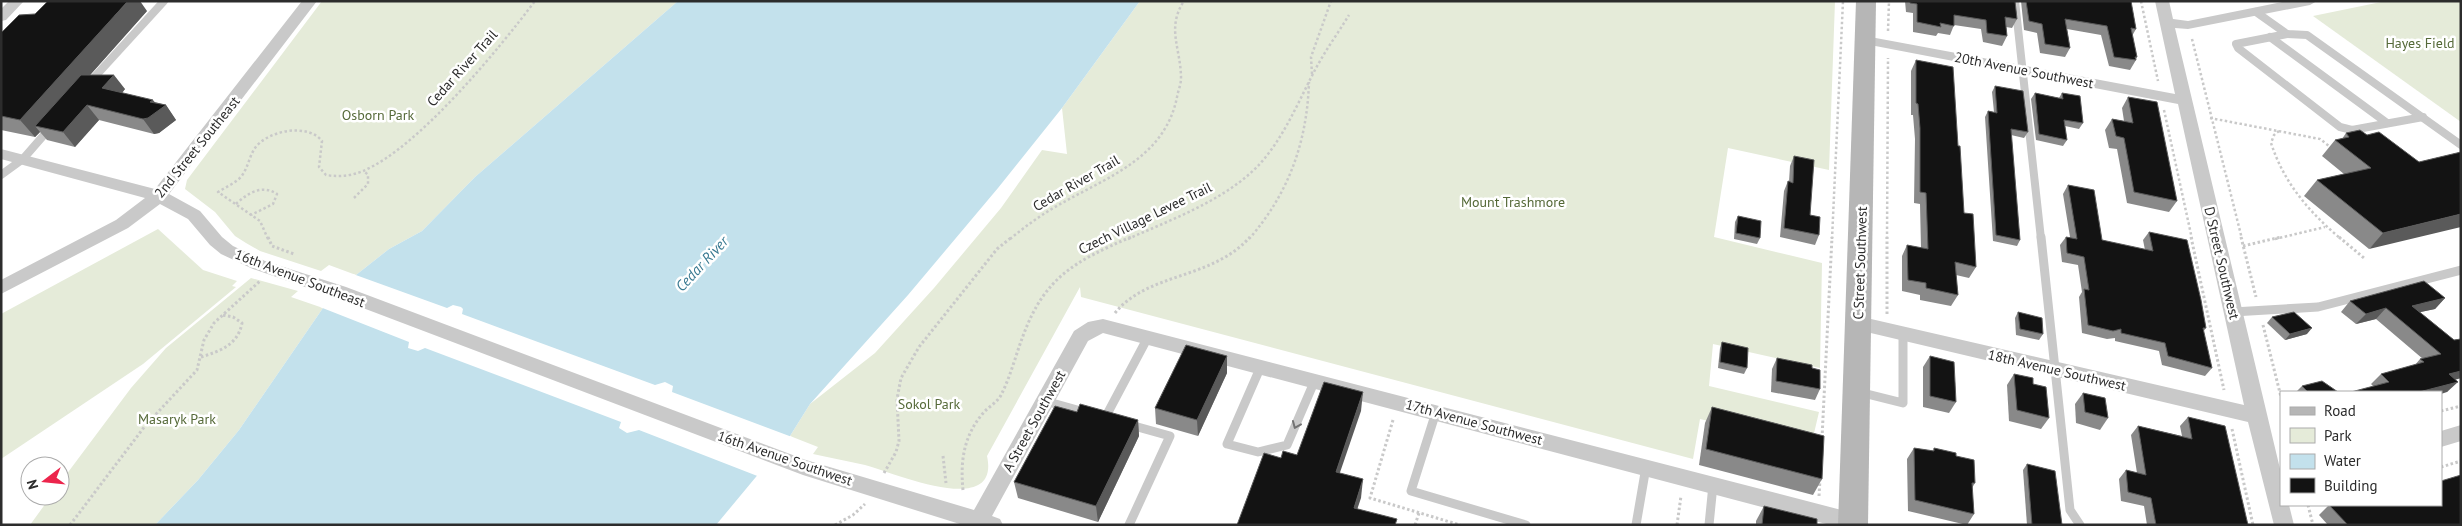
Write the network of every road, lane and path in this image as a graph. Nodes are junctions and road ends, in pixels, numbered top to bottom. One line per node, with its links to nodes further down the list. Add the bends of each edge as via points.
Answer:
1 (18, 1): 16 (street)
2 (164, 1): 27 (lane)
3 (310, 1): 42 (street, 2nd Street Southeast)
4 (535, 1): 40 (path, Cedar River Trail, via 429,120)
5 (1184, 1): 85 (path, Cedar River Trail, via 1174,24 1181,79 1174,112 1146,151 1120,174 1063,202 997,249 919,347 901,378 897,399 899,441)
6 (1331, 1): 24 (path, Czech Village Levee Trail, via 1311,56)
7 (1842, 1): 79 (path)
8 (1866, 1): 21 (main road, C Street Southwest)
9 (1889, 1): 21 (path)
10 (2015, 1): 23 (lane)
11 (2141, 1): 26 (path)
12 (2162, 1): 17 (street, D Street Southwest)
13 (2307, 1): 14 (street)
14 (2256, 12): 17 (street, via 2188,25); 19 (lane)
15 (1349, 15): 24 (path, Czech Village Levee Trail)
16 (1, 17)
17 (2167, 22): 28 (street, D Street Southwest)
18 (2190, 33): 32 (path)
19 (2287, 34): 20 (lane); 30 (lane, via 2307,35)
20 (2270, 37): 34 (lane); 34 (lane, via 2236,44 2340,127 2352,130)
21 (1877, 38): 23 (street, 20th Avenue Southwest); 58 (main road, C Street Southwest)
22 (1888, 52): 57 (path)
23 (2021, 70): 28 (street, 20th Avenue Southwest); 64 (lane)
24 (1312, 75): 25 (path, Czech Village Levee Trail)
25 (1309, 82): 56 (path, Czech Village Levee Trail, via 1310,105 1298,157 1275,207 1255,234 1228,257 1129,297); 89 (path, Czech Village Levee Trail, via 1260,164 1240,183 1081,261 1052,284 1032,311 1000,396 976,420 964,442 960,469)
26 (2159, 84)
27 (82, 91)
28 (2183, 100): 54 (street, D Street Southwest)
29 (2163, 104): 69 (path)
30 (2423, 117): 34 (lane); 36 (lane)
31 (2206, 118): 32 (path)
32 (2212, 118): 35 (path); 47 (path)
33 (56, 121): 39 (lane)
34 (2387, 124)
35 (2279, 131): 37 (path, via 2320,139); 46 (path, via 2271,143 2291,188)
36 (2461, 145)
37 (2334, 149)
38 (1, 154): 39 (street, 16th Avenue Southeast)
39 (23, 159): 41 (lane); 42 (street, 16th Avenue Southeast)
40 (364, 171): 43 (path, via 368,175 368,184); 44 (path, Cedar River Trail, via 346,176 326,175 319,167 323,145 320,137 307,131 287,132 259,144 252,152 245,173 218,192)
41 (1, 175)
42 (159, 196): 52 (street, 2nd Street Southeast, via 122,224); 66 (street, 16th Avenue Southeast, via 194,215 227,250 259,265)
43 (354, 198)
44 (236, 204): 45 (path, Cedar River Trail); 45 (path, via 252,191 266,189 277,194 273,204)
45 (251, 215): 48 (path, Cedar River Trail, via 265,228 267,241 272,246)
46 (2326, 227): 47 (path); 49 (path)
47 (2243, 246): 53 (path)
48 (294, 254)
49 (2364, 258)
50 (2461, 270): 53 (lane, via 2318,307)
51 (262, 280): 55 (path)
52 (1, 288)
53 (2259, 310): 54 (lane); 68 (path)
54 (2233, 312): 74 (street, D Street Southwest)
55 (222, 315): 62 (path, via 204,340); 62 (path, via 242,323 239,336 225,349)
56 (1114, 315)
57 (1886, 317)
58 (1858, 323): 60 (street, 18th Avenue Southwest); 67 (main road, C Street Southwest)
59 (1094, 327): 61 (street, 17th Avenue Southwest); 70 (street, A Street Southwest, via 1081,336)
60 (1903, 334): 64 (street, 18th Avenue Southwest); 67 (lane, via 1903,403)
61 (1148, 337): 63 (street, 17th Avenue Southwest); 75 (lane)
62 (201, 358): 100 (path, via 191,378 145,426)
63 (1261, 366): 65 (street, 17th Avenue Southwest); 65 (lane, one-way to 63, via 1287,445 1258,452 1227,444)
64 (2053, 369): 74 (street, 18th Avenue Southwest); 109 (lane, via 2070,510)
65 (1315, 380): 73 (street, 17th Avenue Southwest)
66 (580, 384): 98 (street, 16th Avenue Southwest, via 803,467)
67 (1856, 391): 99 (main road, C Street Southwest)
68 (2280, 393)
69 (2225, 397)
70 (1045, 401): 75 (lane); 98 (street, A Street Southwest)
71 (2461, 406): 72 (path)
72 (2442, 411)
73 (1436, 412): 82 (street, 17th Avenue Southwest); 105 (lane, via 1411,491)
74 (2256, 416): 86 (street, D Street Southwest)
75 (1105, 418): 102 (lane, via 1170,436)
76 (2230, 421): 110 (path)
77 (2461, 433): 78 (street)
78 (2442, 439)
79 (1822, 440)
80 (943, 456): 87 (path)
81 (2461, 461): 83 (path)
82 (1646, 467): 88 (street, 17th Avenue Southwest); 106 (lane)
83 (2442, 467)
84 (1821, 469): 91 (path)
85 (885, 471)
86 (2275, 473): 92 (street, D Street Southwest)
87 (946, 484)
88 (1713, 485): 99 (street, 17th Avenue Southwest); 108 (lane)
89 (963, 490)
90 (1681, 491): 107 (path)
91 (1819, 501)
92 (2280, 502)
93 (2281, 506): 111 (street, D Street Southwest)
94 (2308, 506): 112 (path)
95 (863, 507): 101 (path)
96 (1418, 512): 103 (path)
97 (1438, 518): 104 (path)
98 (986, 523)
99 (1853, 523)
100 (70, 525)
101 (835, 525)
102 (1129, 525)
103 (1415, 525)
104 (1436, 525)
105 (1526, 525)
106 (1636, 525)
107 (1678, 525)
108 (1709, 525)
109 (2080, 525)
110 (2253, 525)
111 (2284, 525)
112 (2313, 525)

